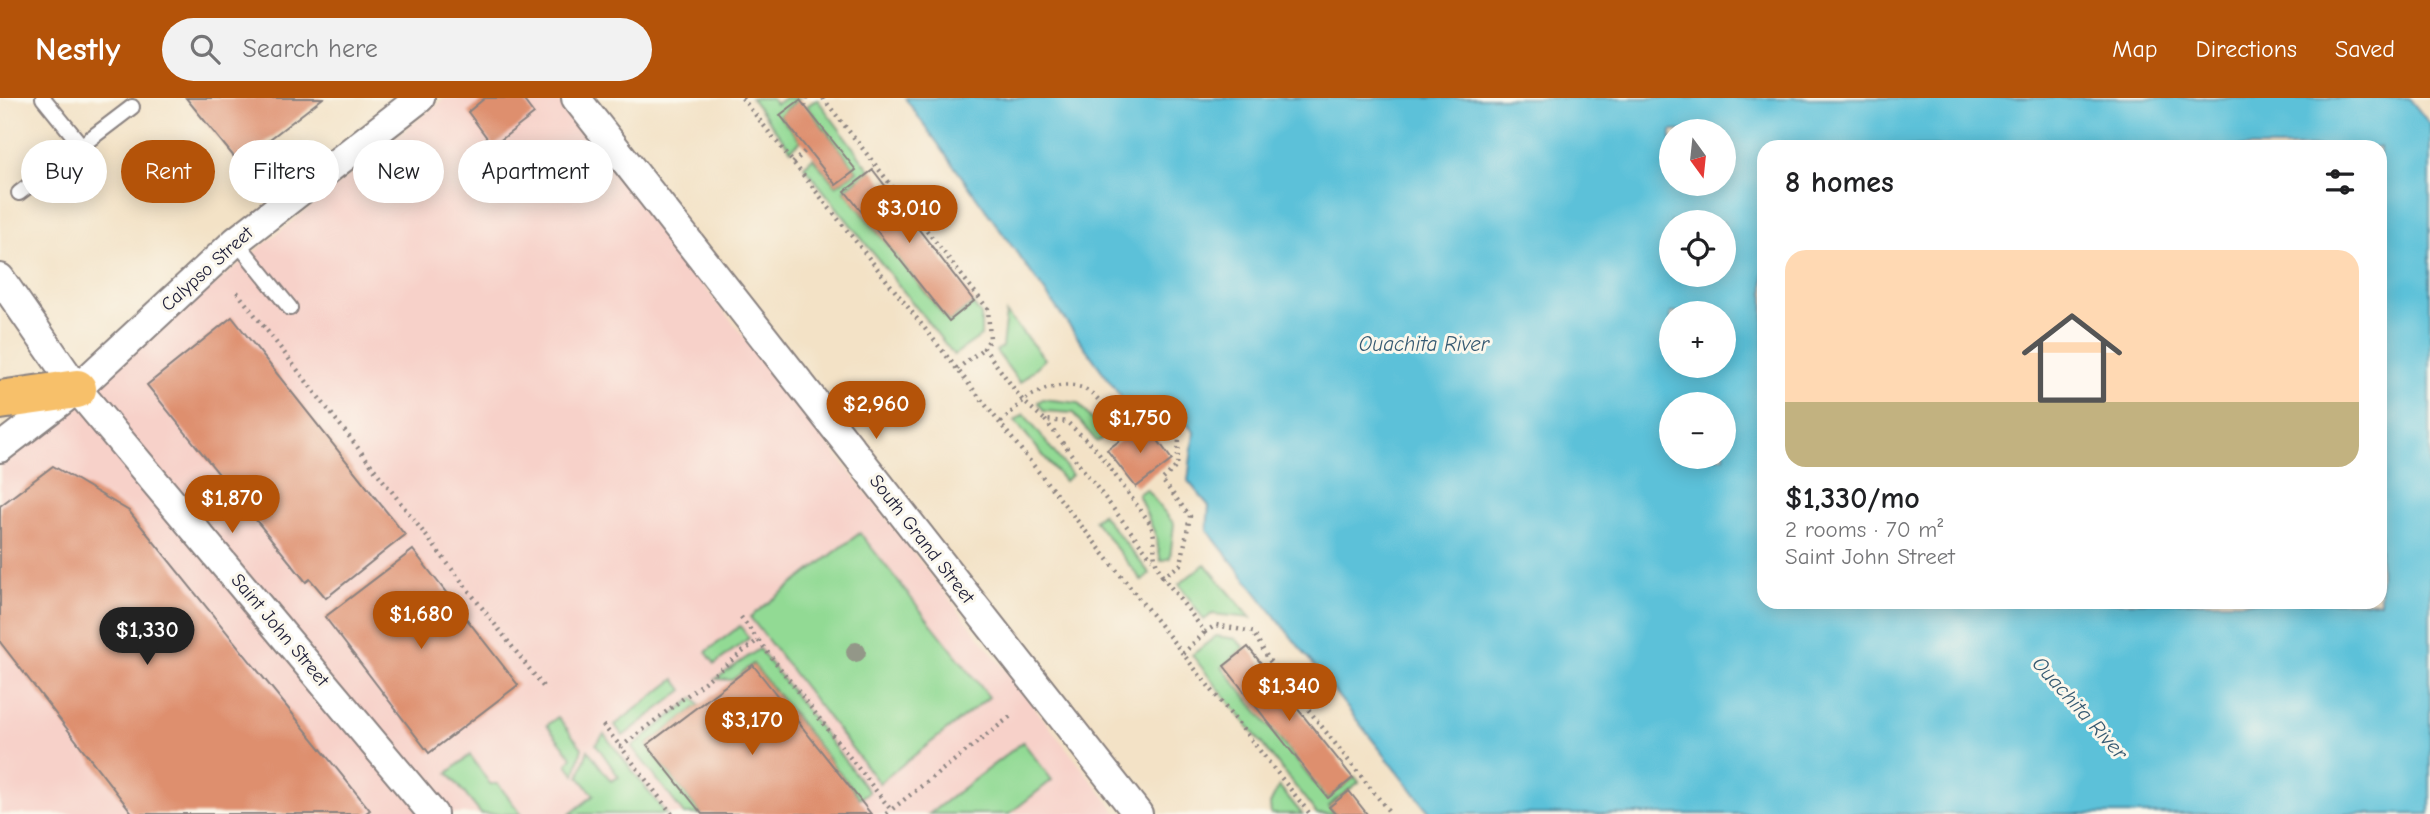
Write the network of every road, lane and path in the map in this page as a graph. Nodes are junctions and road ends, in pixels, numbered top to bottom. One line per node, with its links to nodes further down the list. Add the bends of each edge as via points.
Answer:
1 (43, 98): 9 (lane)
2 (420, 98): 13 (street, Calypso Street)
3 (576, 98): 39 (street, South Grand Street)
4 (742, 98): 12 (path)
5 (807, 98): 7 (path)
6 (823, 98): 17 (path, via 988,309 989,339)
7 (805, 106)
8 (132, 107): 10 (lane)
9 (77, 140)
10 (88, 140)
11 (807, 149): 12 (path)
12 (793, 163): 18 (path)
13 (236, 241): 16 (lane); 19 (street, Calypso Street)
14 (0, 278): 19 (street, Saint John Street)
15 (237, 292): 31 (path)
16 (290, 308)
17 (984, 348): 18 (path); 21 (path)
18 (957, 369): 23 (path)
19 (77, 389): 20 (highway); 24 (street, Calypso Street); 36 (street, Saint John Street)
20 (0, 400)
21 (1023, 401): 22 (path); 23 (path); 26 (path, via 1038,389 1062,386 1090,392 1117,423 1133,412 1162,415 1179,440 1177,466 1162,480 1190,516 1181,564)
22 (1045, 420): 25 (path); 25 (path, via 1067,422 1096,449 1150,523)
23 (1001, 422): 30 (path)
24 (0, 448)
25 (1152, 559): 26 (path)
26 (1163, 578): 28 (path)
27 (741, 617): 29 (path)
28 (1206, 632): 30 (path); 41 (path, via 1216,625 1253,632 1269,660)
29 (758, 640): 34 (path); 35 (path)
30 (1183, 654): 40 (path)
31 (545, 690)
32 (1011, 716): 35 (path)
33 (603, 724): 34 (path)
34 (621, 747): 37 (path)
35 (891, 810): 38 (path)
36 (433, 814)
37 (672, 814)
38 (886, 814)
39 (1138, 814)
40 (1310, 814)
41 (1391, 814)

